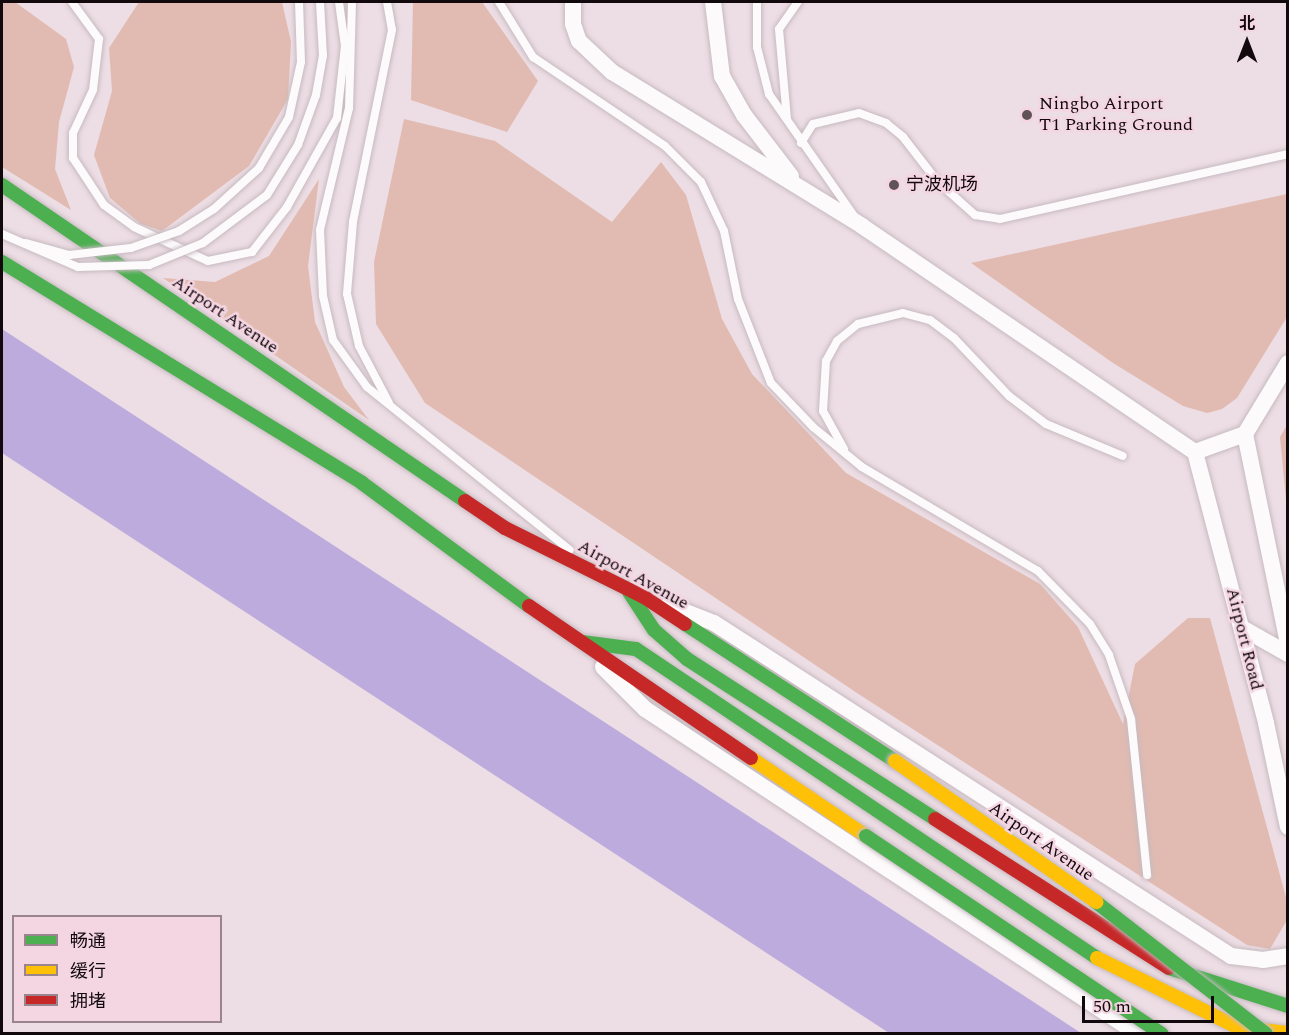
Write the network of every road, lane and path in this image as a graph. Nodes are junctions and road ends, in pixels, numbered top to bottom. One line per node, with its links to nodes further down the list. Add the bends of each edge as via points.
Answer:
1 (72, 2): 4 (lane, via 99,39 93,90 74,133 74,158 104,205 134,227 208,261 239,258 252,252 287,207 328,137 337,118 345,46)
2 (299, 2): 18 (lane, bridge, via 301,62 289,117 259,168 214,209 179,231 131,248 69,255)
3 (320, 2): 18 (lane, bridge, via 322,56 316,95 298,145 267,195 204,243 149,265 78,267)
4 (339, 2)
5 (352, 2): 21 (lane, via 349,108 320,230 323,296 333,340 367,387)
6 (387, 2): 21 (lane, via 392,30 353,222 347,294 359,346)
7 (499, 2): 24 (lane, via 533,57 665,146 702,182 724,231 738,299 771,383)
8 (573, 2): 16 (street, via 573,24 579,41 612,72)
9 (713, 2): 16 (street, via 722,76 744,115)
10 (798, 2): 12 (lane, via 778,29)
11 (758, 4): 12 (lane, via 757,47 769,94)
12 (787, 121): 13 (lane)
13 (801, 143): 14 (lane, via 813,124 823,119 859,113 886,123 903,137 937,181 975,215 988,218); 17 (lane)
14 (1287, 154)
15 (2, 184): 26 (main road, Airport Avenue, via 505,528)
16 (797, 185): 17 (street)
17 (862, 226): 23 (street)
18 (5, 236)
19 (2, 262): 29 (main road, via 362,483)
20 (1287, 363): 22 (street)
21 (390, 406): 26 (lane)
22 (1245, 435): 23 (street); 30 (street)
23 (1195, 452): 28 (street, Airport Road)
24 (847, 455): 25 (lane, via 823,411 826,361 837,342 858,324 903,313 930,320 954,338 1009,396 1046,424); 33 (lane, via 1038,571 1090,624 1114,665 1131,719)
25 (1123, 456)
26 (606, 578): 27 (main road, Airport Avenue)
27 (627, 589): 34 (street, via 714,622 1231,956 1263,960); 35 (main road, via 654,630 687,659 1109,930 1173,970); 39 (main road, Airport Avenue, bridge, via 895,761 1132,927)
28 (1242, 628): 31 (street); 32 (street, Airport Road)
29 (577, 641): 36 (main road, via 636,649 1120,973 1237,1027); 37 (street, via 645,709); 38 (main road, bridge)
30 (1287, 644)
31 (1287, 654)
32 (1287, 827)
33 (1147, 875)
34 (1287, 956)
35 (1287, 1006)
36 (1287, 1033)
37 (1138, 1034)
38 (1162, 1034)
39 (1266, 1034)

